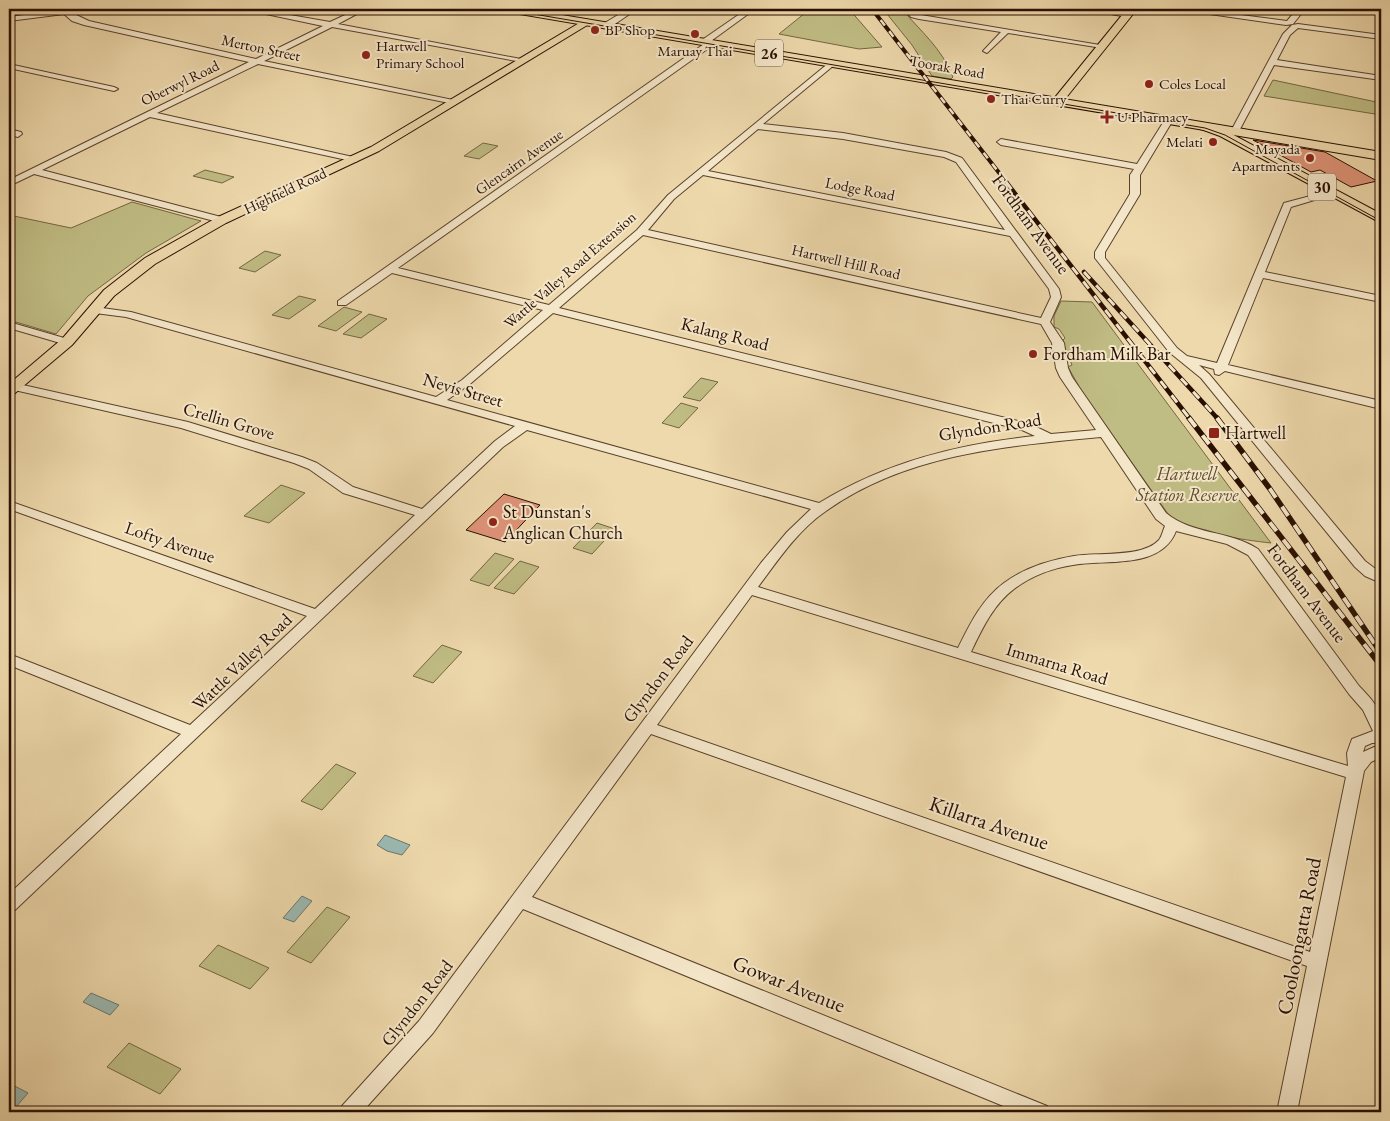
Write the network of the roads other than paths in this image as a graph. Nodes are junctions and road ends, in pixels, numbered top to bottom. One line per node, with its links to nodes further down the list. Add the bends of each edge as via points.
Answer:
1 (84, 9): 10 (street)
2 (245, 9): 15 (street)
3 (363, 9): 15 (street, Oberwyl Road)
4 (511, 9): 13 (highway, Toorak Road / 26)
5 (633, 9): 16 (street)
6 (751, 9): 19 (street, Glencairn Avenue)
7 (908, 9): 17 (street, via 917,17)
8 (1088, 9): 11 (street)
9 (1180, 9): 14 (street)
10 (66, 12): 12 (street); 23 (street, Merton Street, via 87,23)
11 (1130, 12): 20 (main road)
12 (9, 19)
13 (586, 22): 16 (highway, Toorak Road / 26); 22 (main road, Highfield Road)
14 (1293, 23): 18 (street); 24 (street)
15 (332, 24): 22 (street); 23 (street, Oberwyl Road)
16 (606, 26): 19 (highway, Toorak Road / 26)
17 (1006, 31): 20 (street); 21 (street)
18 (1381, 37)
19 (708, 43): 25 (highway, Toorak Road / 26); 47 (street, Glencairn Avenue)
20 (1102, 46): 30 (main road)
21 (987, 51)
22 (522, 60): 29 (main road, Highfield Road)
23 (256, 61): 29 (street, Merton Street); 31 (street, Oberwyl Road)
24 (1272, 62): 27 (street); 34 (street)
25 (830, 64): 30 (highway, Toorak Road / 26); 33 (street, Wattle Valley Road Extension)
26 (9, 66): 28 (street)
27 (1381, 78)
28 (114, 89)
29 (454, 101): 37 (main road, Highfield Road)
30 (1057, 102): 32 (highway, Toorak Road / 26)
31 (149, 114): 37 (street); 39 (street, Oberwyl Road)
32 (1169, 120): 34 (highway, Toorak Road / 26); 38 (street)
33 (756, 126): 40 (street, Wattle Valley Road Extension); 46 (street, Fordham Avenue, via 842,136 955,158)
34 (1238, 137): 36 (highway, Toorak Road / 26, via 1257,135); 42 (main road, 30)
35 (1000, 142): 38 (street)
36 (1381, 156)
37 (353, 160): 44 (main road, Highfield Road)
38 (1140, 168): 56 (street, via 1134,177 1135,194 1100,252 1100,258)
39 (33, 171): 41 (street, Oberwyl Road); 44 (street)
40 (701, 172): 45 (street, Wattle Valley Road Extension, via 668,200); 46 (street, Lodge Road)
41 (9, 182)
42 (1333, 193): 43 (main road, 30); 48 (street, via 1287,205)
43 (1381, 219)
44 (222, 220): 52 (main road, Highfield Road, via 150,261 110,293)
45 (641, 232): 51 (street, Wattle Valley Road Extension); 53 (street, Hartwell Hill Road)
46 (1013, 233): 53 (street, Fordham Avenue, via 1056,292)
47 (390, 269): 50 (street, Glencairn Avenue); 51 (street, Kalang Road)
48 (1259, 274): 49 (street); 57 (street)
49 (1381, 299)
50 (342, 303)
51 (550, 309): 60 (street, Wattle Valley Road Extension); 64 (street, Kalang Road, via 1026,427)
52 (95, 310): 55 (main road, Highfield Road); 60 (street, Nevis Street, via 127,314)
53 (1045, 322): 63 (street, Fordham Avenue, via 1058,343 1063,372)
54 (9, 325): 55 (street)
55 (67, 342): 59 (main road, Highfield Road)
56 (1184, 359): 57 (street); 58 (street)
57 (1220, 369): 58 (street); 61 (street)
58 (1205, 376): 69 (street, via 1360,564)
59 (11, 389): 67 (street, Crellin Grove, via 184,425 298,460 348,490)
60 (442, 402): 62 (street, Nevis Street)
61 (1381, 405)
62 (520, 424): 66 (street, Nevis Street); 67 (street, Wattle Valley Road)
63 (1105, 433): 64 (street, Glyndon Road); 68 (street, Fordham Avenue, via 1161,516)
64 (1049, 438): 66 (street, Glyndon Road, via 972,447 922,459 874,478)
65 (9, 505): 71 (street, Lofty Avenue)
66 (821, 508): 70 (street, Glyndon Road, via 790,537)
67 (424, 514): 71 (street, Wattle Valley Road)
68 (1172, 524): 72 (street, via 1164,542 1150,551 1069,562 1018,580 986,610); 76 (street, Fordham Avenue, via 1249,549 1354,690)
69 (1381, 579)
70 (749, 589): 72 (street, Immarna Road); 74 (street, Glyndon Road)
71 (318, 614): 75 (street, Wattle Valley Road)
72 (962, 655): 77 (street, Immarna Road)
73 (9, 658): 75 (street)
74 (647, 727): 78 (street, Glyndon Road); 80 (street, Killarra Avenue)
75 (194, 733): 79 (street, Wattle Valley Road)
76 (1380, 739): 77 (street)
77 (1355, 771): 80 (street, Cooloongatta Road)
78 (520, 900): 81 (street, Glyndon Road, via 426,1027); 82 (street, Gowar Avenue)
79 (9, 905)
80 (1317, 962): 83 (street, Cooloongatta Road)
81 (348, 1112)
82 (1040, 1112)
83 (1287, 1112)

